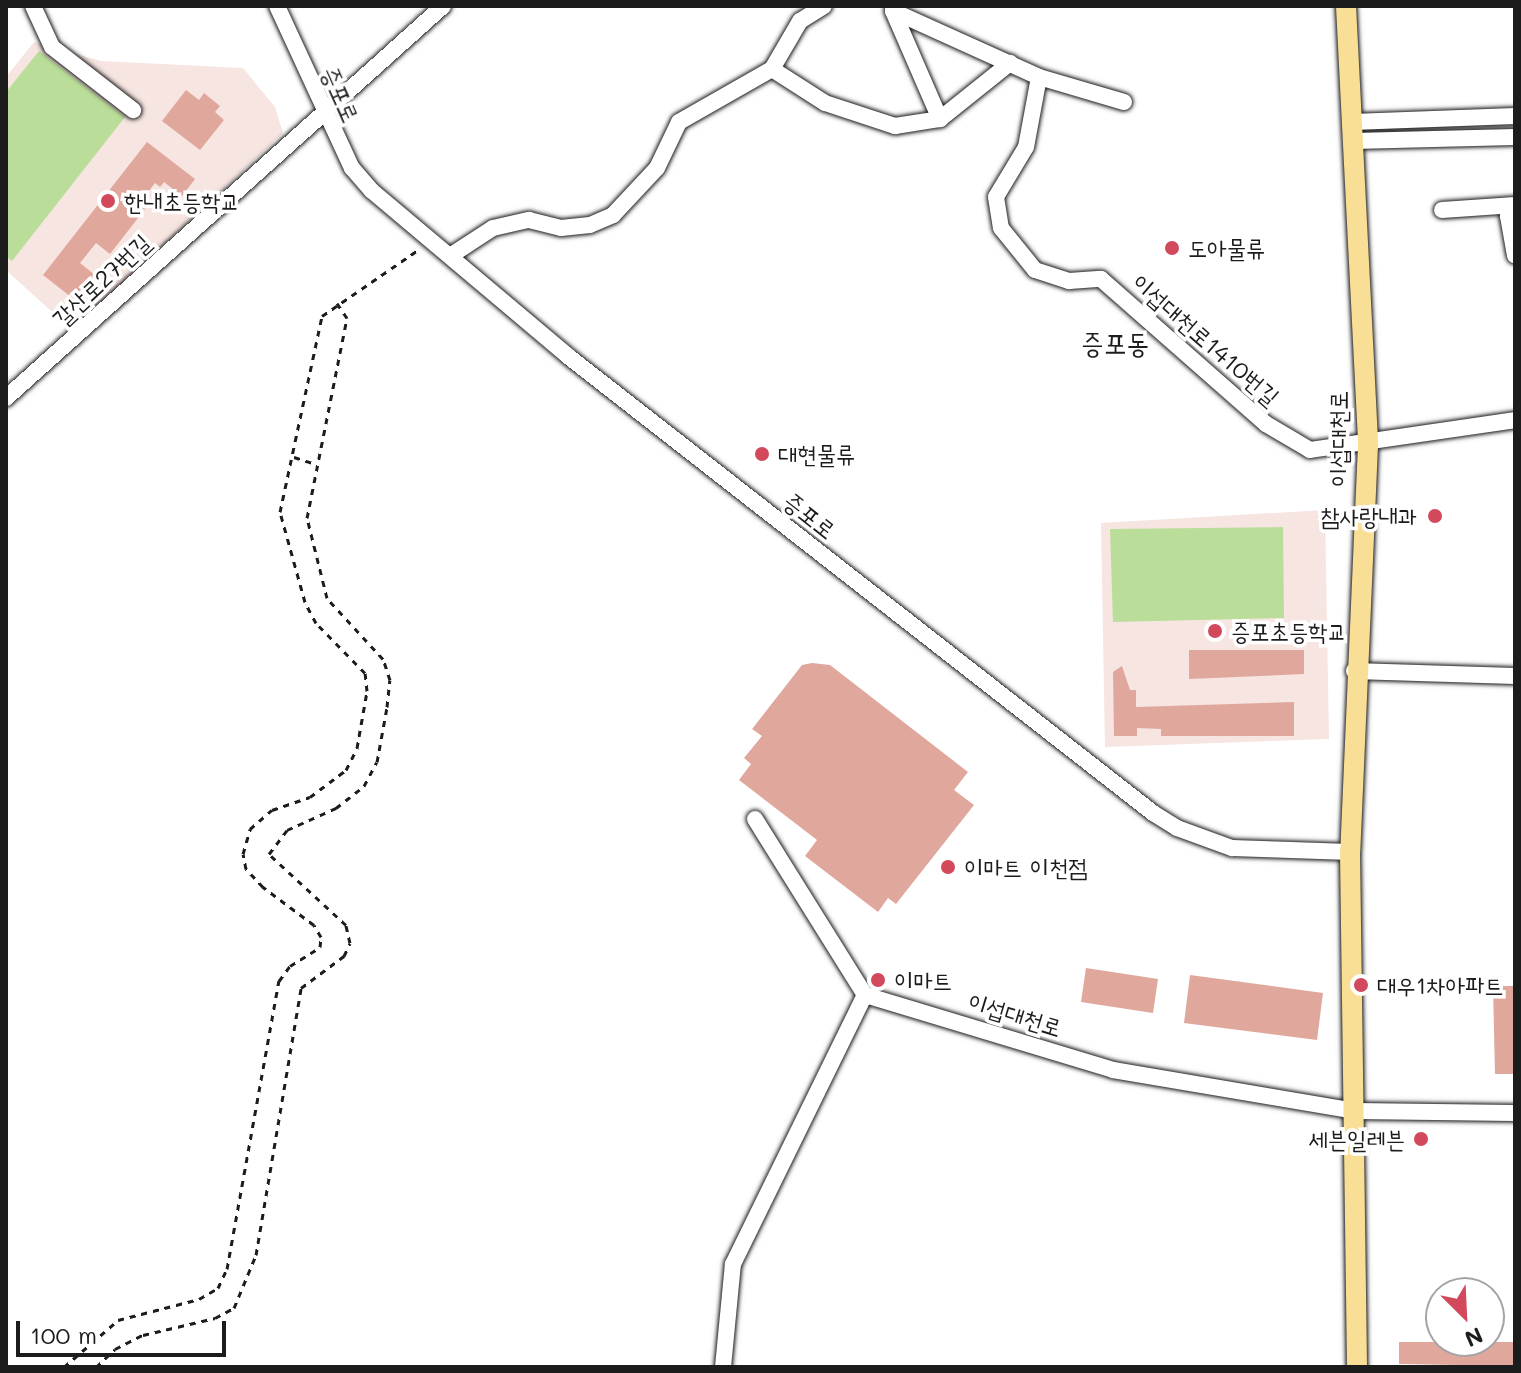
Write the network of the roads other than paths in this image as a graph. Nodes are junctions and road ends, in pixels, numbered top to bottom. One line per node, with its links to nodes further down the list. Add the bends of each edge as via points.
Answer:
1 (33, 6): 11 (street, via 52,47)
2 (277, 6): 12 (street, 증포로)
3 (443, 6): 12 (street, 갈산로27번길)
4 (824, 6): 8 (street, via 800,21)
5 (1346, 6): 15 (main road, 이섭대천로)
6 (893, 8): 7 (street); 14 (street)
7 (1010, 63): 9 (street); 14 (street)
8 (772, 69): 14 (street, via 825,103 895,126); 20 (street, via 696,107 679,122 657,168 613,215 575,226 529,220 493,228)
9 (1039, 77): 10 (street); 23 (street, 이섭대천로1410번길, via 1026,147 996,197 1001,228 1035,270 1069,281 1101,279 1266,424 1310,450)
10 (1124, 102)
11 (133, 110)
12 (323, 115): 20 (street, 증포로, via 352,168); 21 (street, 갈산로27번길, via 289,139)
13 (1515, 116): 15 (street)
14 (940, 119)
15 (1352, 132): 16 (street); 23 (main road, 이섭대천로)
16 (1515, 137)
17 (1514, 206): 18 (street); 19 (street, via 1508,216)
18 (1442, 210)
19 (1515, 255)
20 (450, 256): 27 (street, 증포로, via 569,357 1153,813 1232,848)
21 (6, 398)
22 (1515, 420): 23 (street, 이섭대천로1410번길)
23 (1368, 445): 24 (main road, 이섭대천로)
24 (1354, 671): 25 (street); 27 (main road, 이섭대천로)
25 (1515, 676)
26 (755, 819): 28 (street)
27 (1350, 852): 29 (main road, 이섭대천로)
28 (865, 995): 29 (street, 이섭대천로, via 1113,1070); 31 (street, via 733,1264)
29 (1355, 1111): 30 (street); 32 (main road, 이섭대천로)
30 (1515, 1113)
31 (723, 1367)
32 (1357, 1367)

